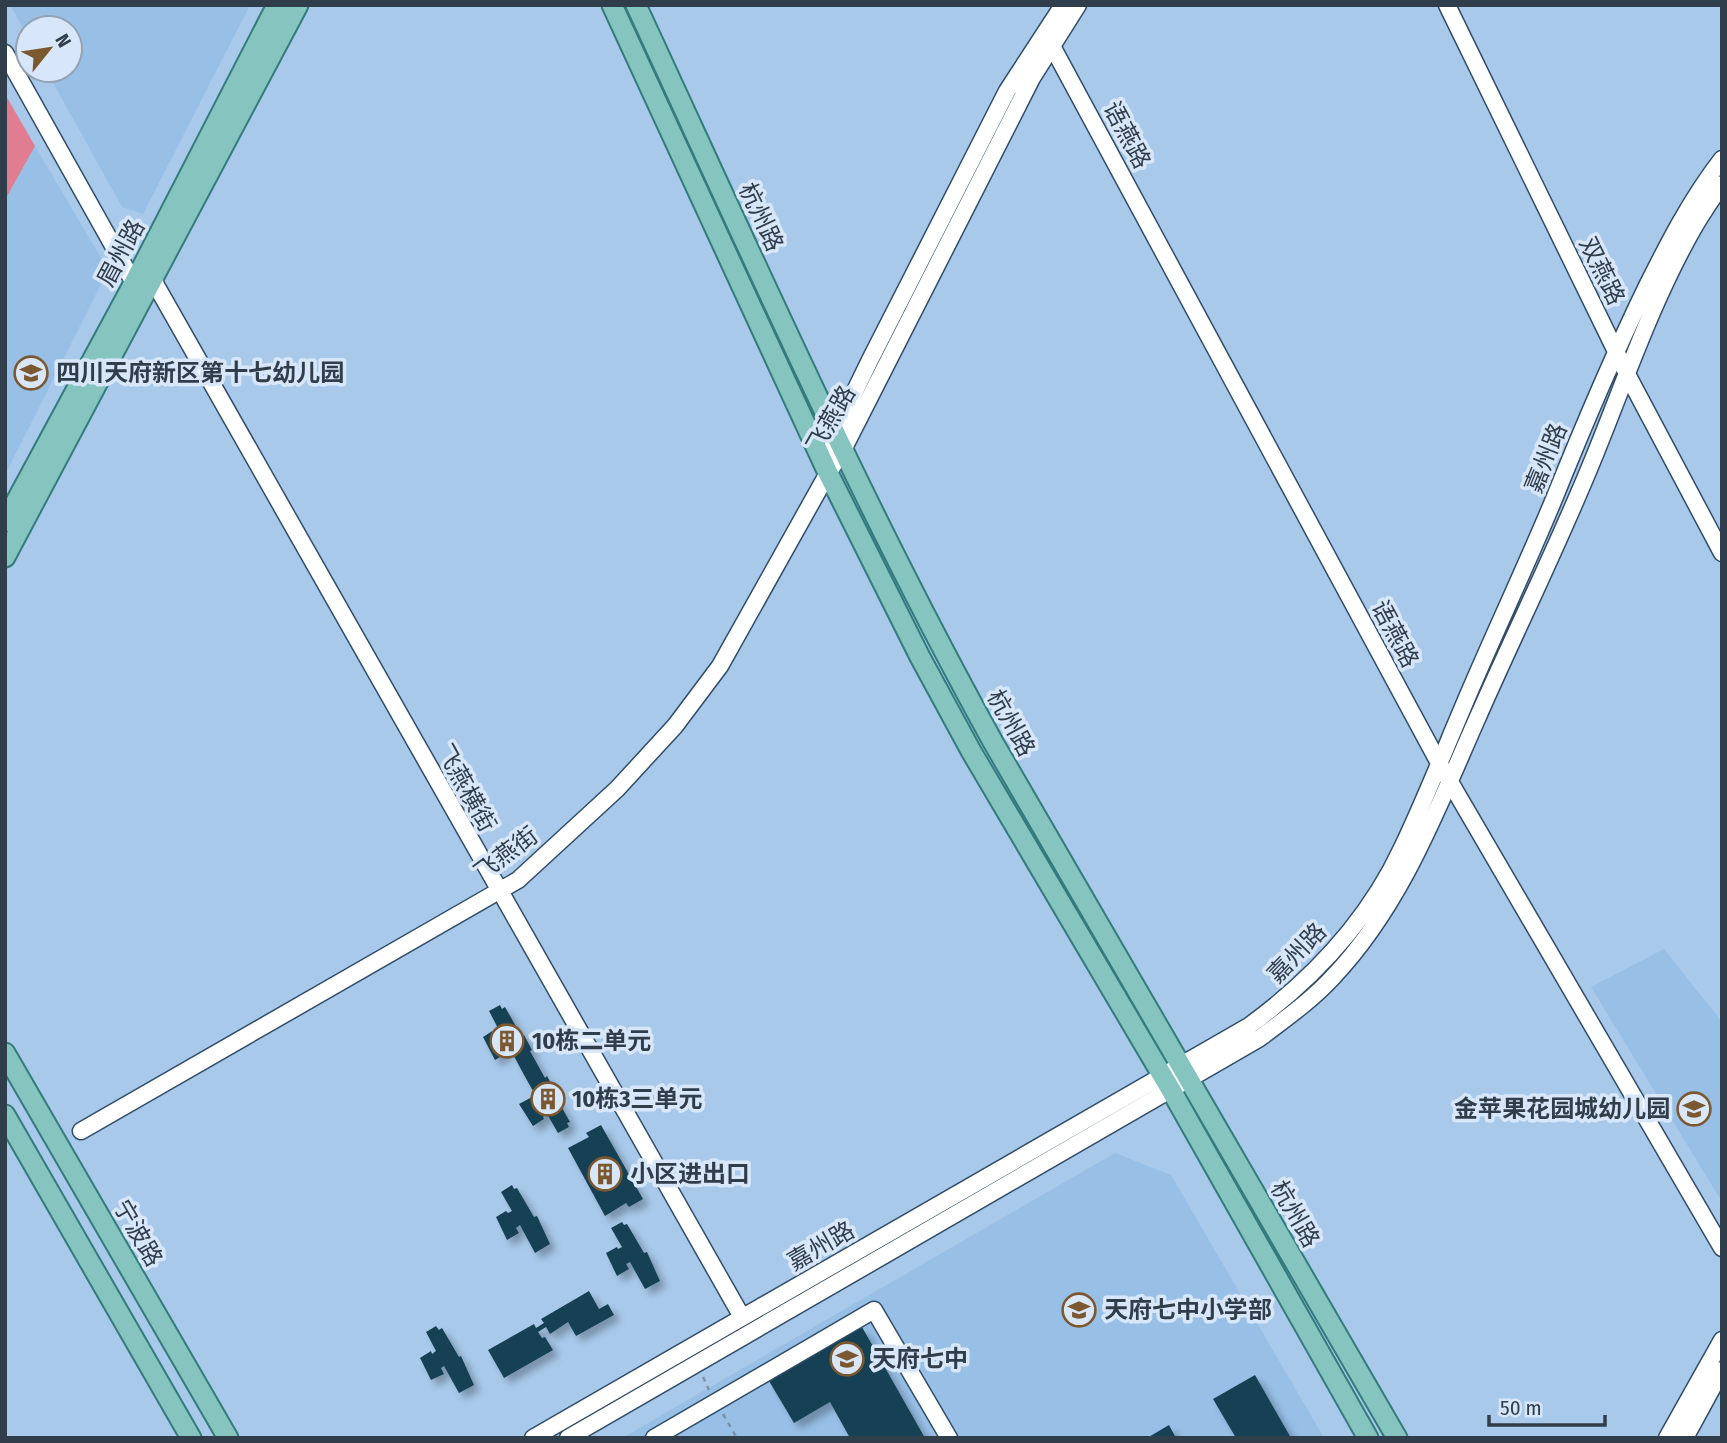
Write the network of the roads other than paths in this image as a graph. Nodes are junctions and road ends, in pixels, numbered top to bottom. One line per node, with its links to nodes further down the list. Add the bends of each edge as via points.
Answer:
1 (277, 5): 12 (main road, 眉州路)
2 (298, 5): 12 (main road)
3 (612, 5): 17 (main road, 杭州路)
4 (636, 5): 15 (main road, 杭州路)
5 (1063, 5): 8 (street, 飞燕路)
6 (1078, 5): 8 (street, 飞燕路)
7 (1447, 5): 13 (street, 双燕路)
8 (1049, 39): 15 (street, 飞燕路, via 1007,91); 16 (street, 飞燕路); 21 (street, 语燕路)
9 (5, 53): 12 (street, 飞燕横街)
10 (1722, 159): 13 (street, 嘉州路, via 1698,189)
11 (1722, 184): 14 (street, via 1668,278)
12 (143, 282): 18 (main road, 眉州路); 20 (main road); 23 (street, 飞燕横街)
13 (1616, 351): 14 (street, 双燕路); 21 (street, 嘉州路)
14 (1627, 374): 19 (street, 双燕路); 22 (street)
15 (835, 432): 16 (main road, 杭州路); 17 (street, 飞燕路)
16 (842, 452): 17 (street, 飞燕路); 25 (main road, 杭州路, via 935,636)
17 (828, 473): 23 (street, 飞燕街, via 720,666 676,726 617,789 518,880); 26 (main road, 杭州路, via 965,740)
18 (5, 522)
19 (1722, 553)
20 (5, 557)
21 (1439, 763): 22 (street, 语燕路); 25 (street, 嘉州路, via 1384,882 1336,949 1283,1001)
22 (1451, 783): 25 (street, via 1393,897 1332,978 1260,1038); 29 (street, 语燕路)
23 (498, 891): 28 (street, 飞燕街); 30 (street, 飞燕横街)
24 (5, 1053): 34 (main road, 宁波路)
25 (1186, 1072): 26 (street); 40 (main road, 杭州路)
26 (1166, 1083): 30 (street, 嘉州路); 36 (street); 39 (main road, 杭州路)
27 (5, 1115): 33 (main road)
28 (81, 1131)
29 (1722, 1248)
30 (742, 1317): 35 (street, 嘉州路)
31 (1722, 1340): 41 (street)
32 (1722, 1370): 42 (street)
33 (191, 1438)
34 (228, 1438)
35 (533, 1438)
36 (568, 1438)
37 (654, 1438): 38 (street, via 874,1310)
38 (950, 1438)
39 (1368, 1438)
40 (1397, 1438)
41 (1667, 1438)
42 (1685, 1438)

